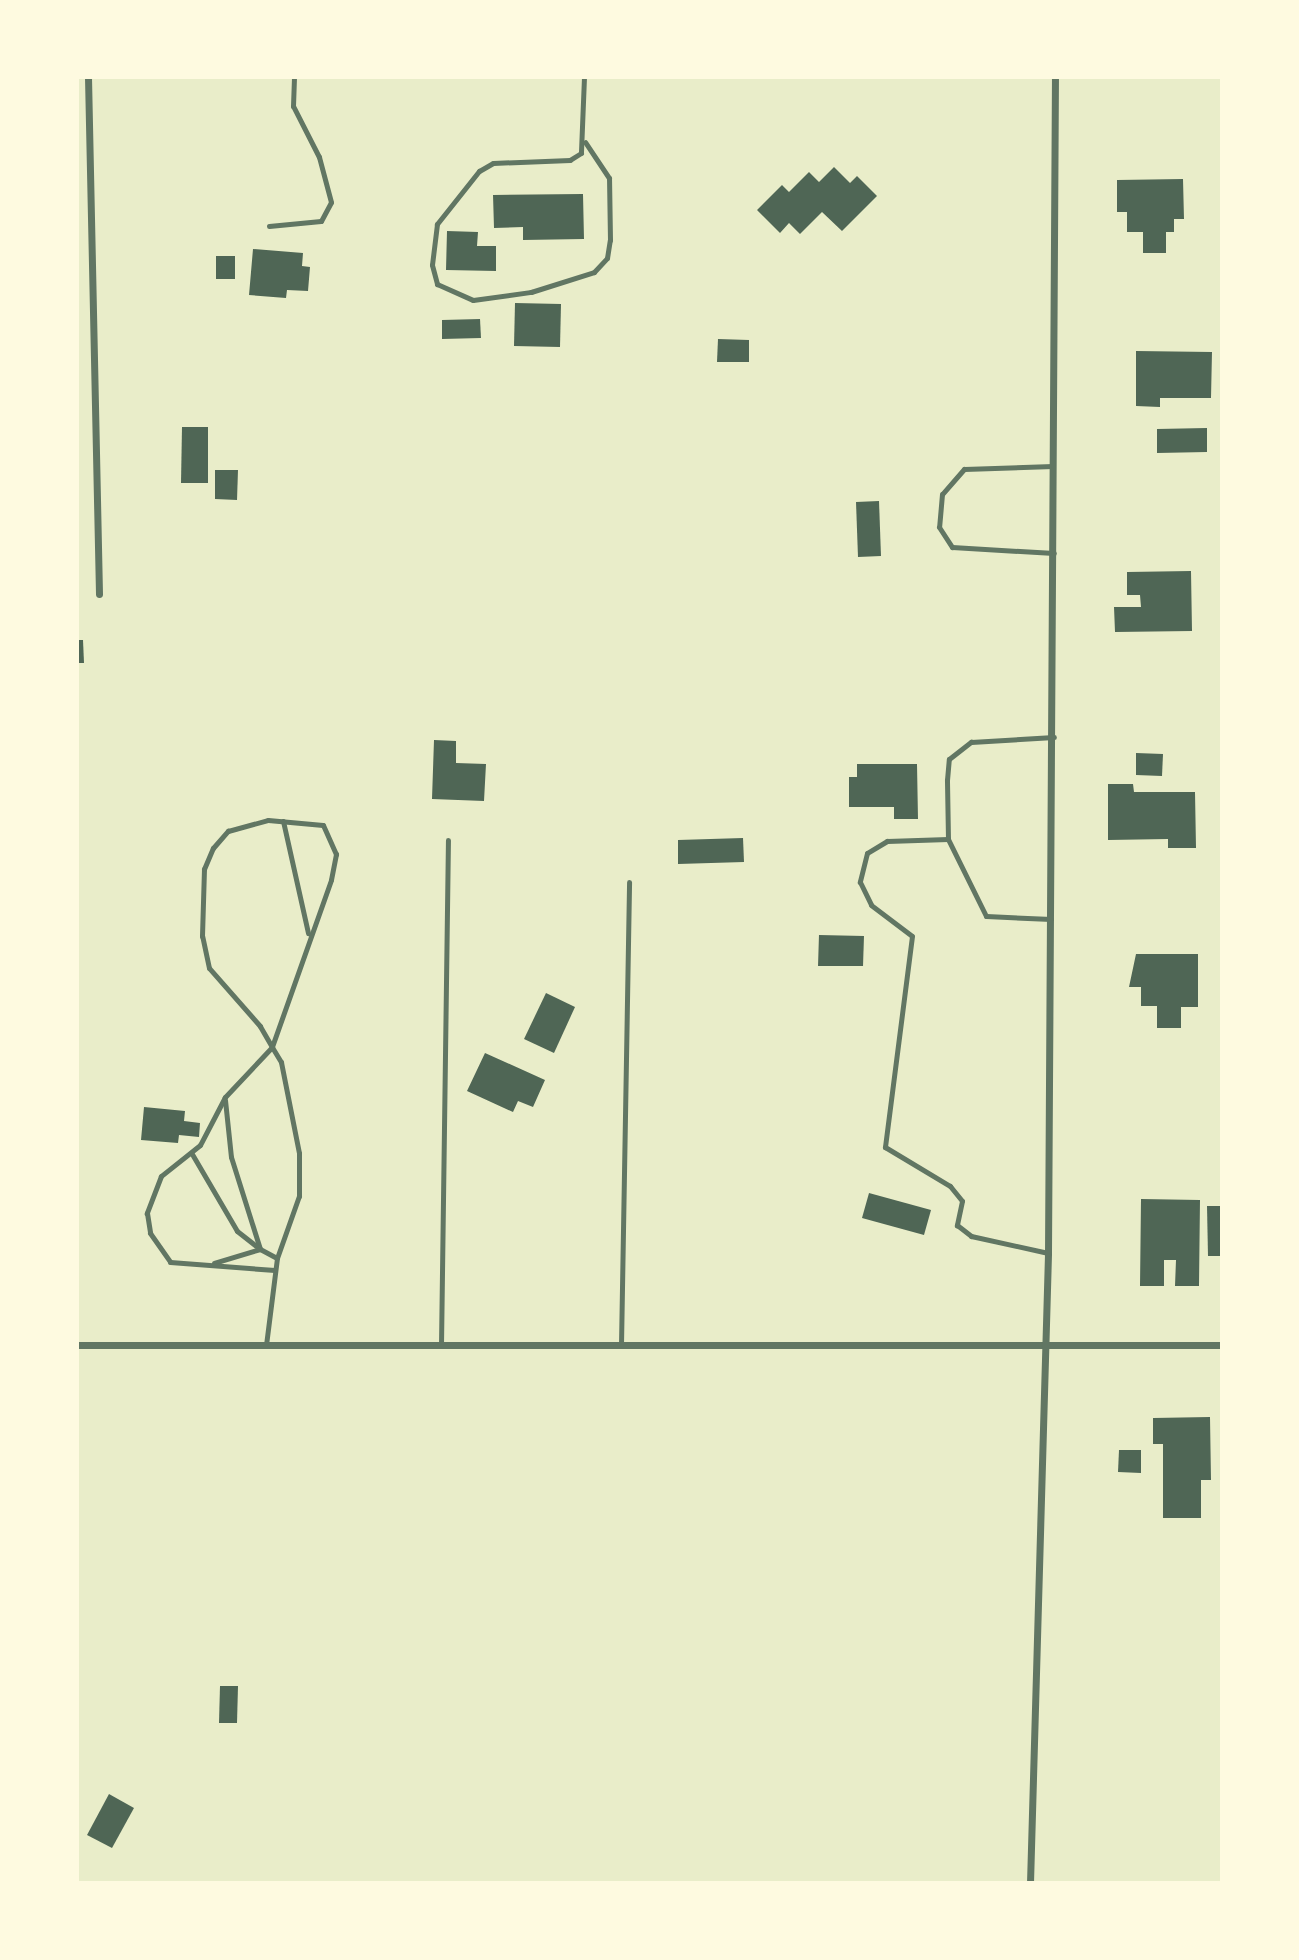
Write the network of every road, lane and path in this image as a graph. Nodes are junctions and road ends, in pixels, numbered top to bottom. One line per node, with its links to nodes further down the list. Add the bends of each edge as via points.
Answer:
1 (88, 77): 9 (street)
2 (294, 77): 6 (lane, via 293,106 323,168 331,202 321,221)
3 (584, 77): 5 (lane)
4 (1055, 77): 7 (street)
5 (585, 142): 5 (lane, via 570,160 493,163 479,170 437,224 432,265 437,284 450,293 482,299 531,292 594,272 607,258 610,240 609,178)
6 (269, 226)
7 (1053, 466): 8 (street); 8 (lane, via 964,469 942,494 939,527 952,547)
8 (1054, 553): 10 (street)
9 (99, 594)
10 (1054, 737): 12 (lane, via 971,742 949,759); 15 (street)
11 (283, 821): 16 (lane); 16 (lane, via 323,825 336,854); 17 (lane, via 248,821 228,831 204,869 202,936 209,968)
12 (948, 839): 15 (lane, via 986,916); 21 (lane, via 887,841 867,853 860,882 871,905 912,936 885,1147 950,1186 962,1201 957,1225 971,1236)
13 (448, 840): 27 (lane)
14 (629, 882): 28 (lane)
15 (1051, 919): 21 (street)
16 (309, 933): 17 (lane)
17 (272, 1047): 18 (lane); 22 (lane, via 281,1062 299,1153 299,1196)
18 (225, 1097): 19 (lane); 20 (lane, via 231,1157)
19 (192, 1154): 20 (lane, via 237,1231); 23 (lane, via 161,1176 147,1213 150,1233 170,1262)
20 (260, 1249): 22 (lane); 23 (lane)
21 (1048, 1253): 30 (street)
22 (277, 1258): 24 (lane)
23 (211, 1264): 24 (lane)
24 (275, 1270): 26 (lane)
25 (77, 1345): 26 (street)
26 (266, 1345): 27 (street)
27 (441, 1345): 28 (street)
28 (621, 1345): 30 (street)
29 (1222, 1345): 30 (street)
30 (1044, 1346): 31 (street)
31 (1030, 1883)

